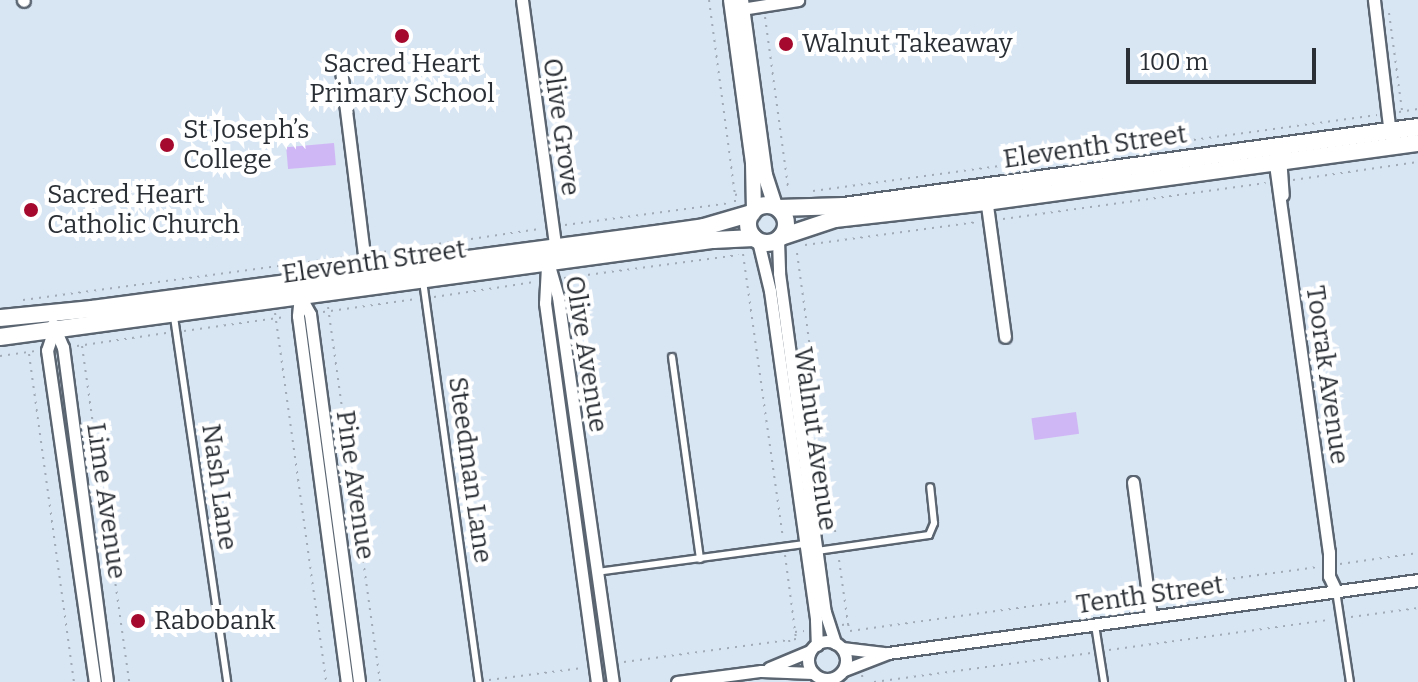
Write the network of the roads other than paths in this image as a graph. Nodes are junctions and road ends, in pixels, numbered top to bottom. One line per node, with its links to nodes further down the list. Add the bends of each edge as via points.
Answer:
1 (522, 0): 14 (street, Olive Grove)
2 (798, 0): 4 (street)
3 (1374, 0): 6 (street)
4 (737, 5): 11 (street)
5 (341, 70): 16 (street)
6 (1394, 124): 7 (main road, Eleventh Street); 8 (main road, Eleventh Street); 9 (main road, Eleventh Street)
7 (1418, 127)
8 (1418, 143)
9 (1277, 157): 10 (main road, Eleventh Street); 34 (street, Toorak Avenue)
10 (985, 194): 11 (main road, Eleventh Street, via 818,209); 13 (main road, Eleventh Street, via 819,222); 25 (street)
11 (767, 202): 12 (main road, via 748,223); 13 (main road, via 787,225); 14 (main road, Eleventh Street, via 704,227)
12 (756, 239): 13 (main road, Eleventh Street); 14 (main road, Eleventh Street, via 737,247); 29 (street, Walnut Avenue, via 764,258)
13 (779, 244): 30 (street, Walnut Avenue)
14 (553, 256): 15 (main road, Eleventh Street); 17 (street, Olive Avenue)
15 (422, 271): 16 (main road, Eleventh Street); 49 (lane, Steedman Lane)
16 (367, 279): 18 (main road, Eleventh Street); 18 (main road, Eleventh Street, via 327,292)
17 (549, 280): 32 (street, Olive Avenue); 50 (street, Olive Avenue, via 545,303)
18 (299, 288): 19 (main road, Eleventh Street); 19 (main road, Eleventh Street, via 273,300); 21 (street, Pine Avenue)
19 (173, 305): 20 (main road, Eleventh Street); 23 (main road, Eleventh Street); 46 (lane, Nash Lane)
20 (52, 311): 22 (main road, Eleventh Street); 23 (street, Lime Avenue)
21 (304, 315): 47 (street, Pine Avenue); 48 (street, Pine Avenue)
22 (0, 318)
23 (54, 329): 24 (main road, Eleventh Street); 44 (street, Lime Avenue, via 47,350); 45 (street, Lime Avenue, via 63,347)
24 (0, 337)
25 (1005, 337)
26 (672, 357): 31 (lane)
27 (1133, 482): 35 (street)
28 (930, 487): 30 (lane, via 934,523 929,535)
29 (805, 544): 31 (lane); 37 (street, Walnut Avenue)
30 (817, 551): 37 (street, Walnut Avenue)
31 (700, 559): 32 (lane)
32 (597, 572): 51 (street, Olive Avenue)
33 (1418, 580): 34 (street, Tenth Street)
34 (1336, 591): 35 (street, Tenth Street); 54 (lane)
35 (1151, 617): 36 (street, Tenth Street)
36 (1095, 625): 40 (street, Tenth Street); 53 (lane)
37 (823, 628): 38 (street, Walnut Avenue); 39 (street, Walnut Avenue)
38 (839, 646): 39 (street); 40 (street, Tenth Street); 42 (street, via 846,659)
39 (814, 648): 41 (street); 43 (street, via 808,663)
40 (888, 653): 42 (street, Tenth Street)
41 (761, 671): 43 (street); 52 (street)
42 (841, 675): 43 (street)
43 (816, 677)
44 (95, 682)
45 (107, 682)
46 (227, 682)
47 (347, 682)
48 (359, 682)
49 (479, 682)
50 (597, 682)
51 (613, 682)
52 (677, 682)
53 (1104, 682)
54 (1350, 682)

